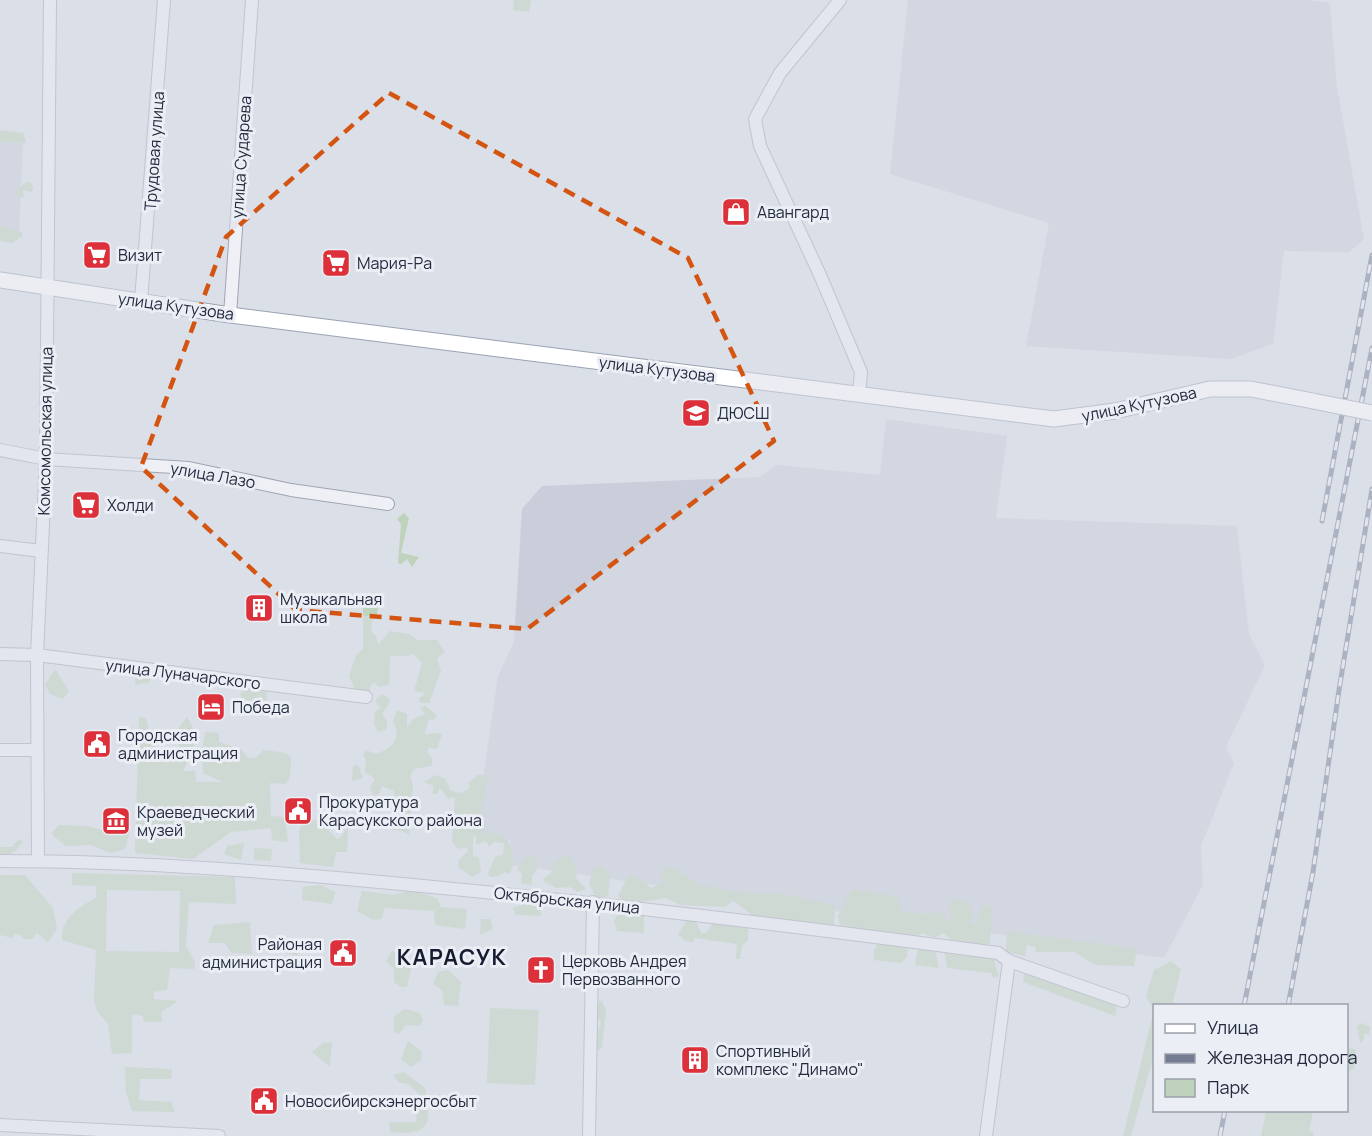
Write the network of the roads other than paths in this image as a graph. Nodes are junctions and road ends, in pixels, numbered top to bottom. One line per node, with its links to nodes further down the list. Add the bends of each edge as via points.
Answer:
1 (50, 0): 6 (street, Комсомольская улица)
2 (164, 0): 7 (street, Трудовая улица)
3 (252, 0): 8 (street, улица Сударева)
4 (840, 0): 9 (street, via 780,73 755,119 760,146 861,372)
5 (0, 280): 6 (main road, улица Кутузова)
6 (47, 287): 7 (main road, улица Кутузова); 12 (street, Комсомольская улица)
7 (141, 301): 8 (main road, улица Кутузова)
8 (230, 315): 9 (main road, улица Кутузова)
9 (859, 395): 10 (main road, улица Кутузова, bridge, via 1054,419 1115,411 1210,389 1251,389)
10 (1372, 412)
11 (0, 450): 12 (street, улица Лазо)
12 (46, 459): 13 (street, улица Лазо, via 189,468 291,490); 15 (street, Комсомольская улица)
13 (388, 504)
14 (0, 546): 15 (street)
15 (41, 551): 17 (street, Комсомольская улица)
16 (0, 654): 17 (street, улица Луначарского)
17 (37, 655): 18 (street, улица Луначарского); 20 (street, Комсомольская улица)
18 (366, 697)
19 (0, 750): 20 (street)
20 (36, 750): 22 (street, Комсомольская улица)
21 (0, 861): 22 (street, Октябрьская улица)
22 (38, 861): 23 (street, Октябрьская улица, via 287,874)
23 (593, 902): 24 (street, Октябрьская улица, via 998,953); 28 (street)
24 (1009, 961): 25 (street, Октябрьская улица); 29 (street)
25 (1123, 1001)
26 (0, 1125): 27 (street)
27 (219, 1136)
28 (589, 1136)
29 (986, 1136)

